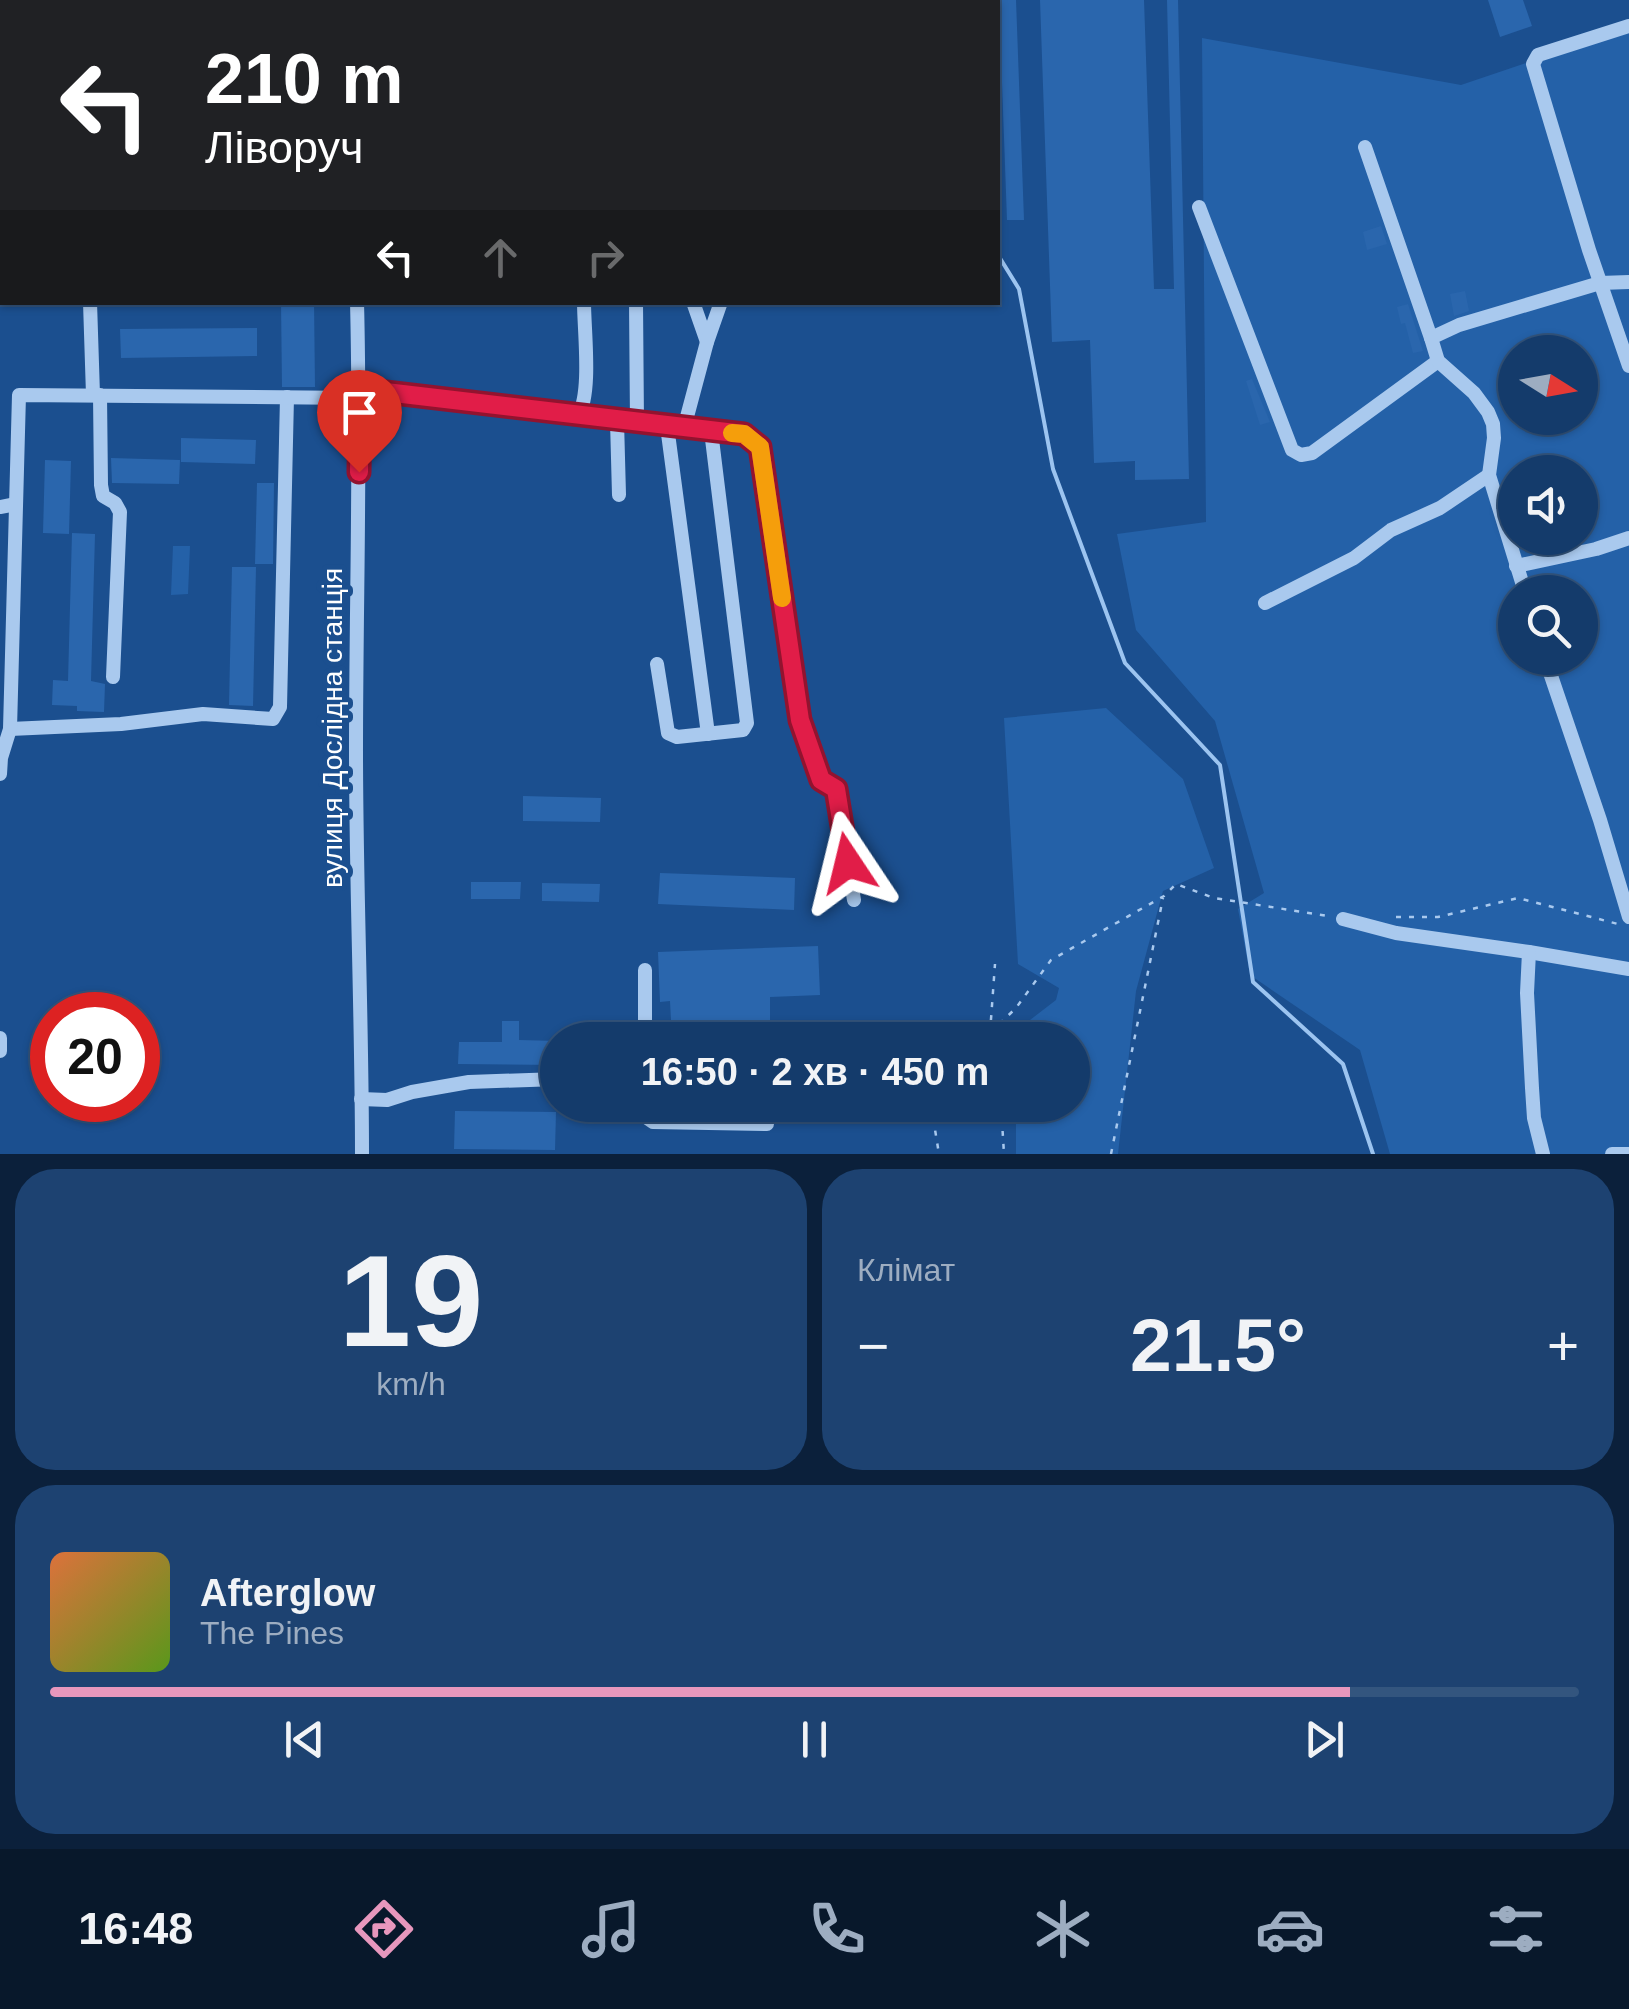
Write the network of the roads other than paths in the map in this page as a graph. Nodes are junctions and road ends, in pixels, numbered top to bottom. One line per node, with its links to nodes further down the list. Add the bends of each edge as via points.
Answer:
1 (1629, 26): 5 (street, via 1538,55 1532,64)
2 (1366, 147): 12 (street)
3 (1199, 207): 14 (street, via 1292,450 1312,453)
4 (1629, 282): 5 (street)
5 (1600, 283): 12 (street); 15 (street)
6 (90, 305): 19 (street)
7 (357, 305): 16 (street, вулиця Дослідна станція)
8 (584, 305): 21 (street, via 585,392)
9 (636, 305): 23 (street)
10 (694, 305): 13 (street)
11 (721, 305): 13 (street)
12 (1431, 338): 14 (street)
13 (707, 342): 25 (street)
14 (1438, 361): 27 (street, via 1488,412 1494,438)
15 (1629, 366)
16 (359, 393): 20 (street); 21 (street); 50 (street, вулиця Дослідна станція)
17 (0, 395): 18 (street)
18 (19, 395): 19 (street); 29 (street)
19 (96, 395): 20 (street); 36 (street, via 103,496 120,512)
20 (287, 397): 37 (street, via 277,715)
21 (578, 416): 22 (street)
22 (617, 421): 23 (street); 28 (street)
23 (637, 423): 24 (street)
24 (668, 426): 25 (street); 38 (street)
25 (684, 428): 26 (street)
26 (711, 431): 38 (street, via 747,723 743,730); 40 (street, via 744,434 760,447 800,720 821,780 836,789)
27 (1490, 475): 31 (street); 33 (street)
28 (618, 495)
29 (8, 505): 37 (street)
30 (1629, 538): 31 (street)
31 (1516, 566): 32 (street)
32 (1519, 575)
33 (1265, 603)
34 (657, 664): 38 (street, via 668,733)
35 (1551, 675): 42 (street)
36 (113, 676)
37 (10, 728): 39 (street)
38 (708, 734)
39 (0, 774)
40 (854, 900)
41 (1343, 919): 43 (street)
42 (1626, 921)
43 (1529, 952): 44 (street); 54 (street, via 1534,1118)
44 (1629, 969)
45 (645, 970): 46 (street)
46 (645, 1022)
47 (0, 1038): 48 (street)
48 (0, 1051)
49 (540, 1079): 50 (street)
50 (361, 1099): 53 (street, вулиця Дослідна станція)
51 (653, 1122): 52 (street)
52 (768, 1124)
53 (362, 1154)
54 (1542, 1154)
55 (1612, 1154): 56 (street)
56 (1629, 1154)

